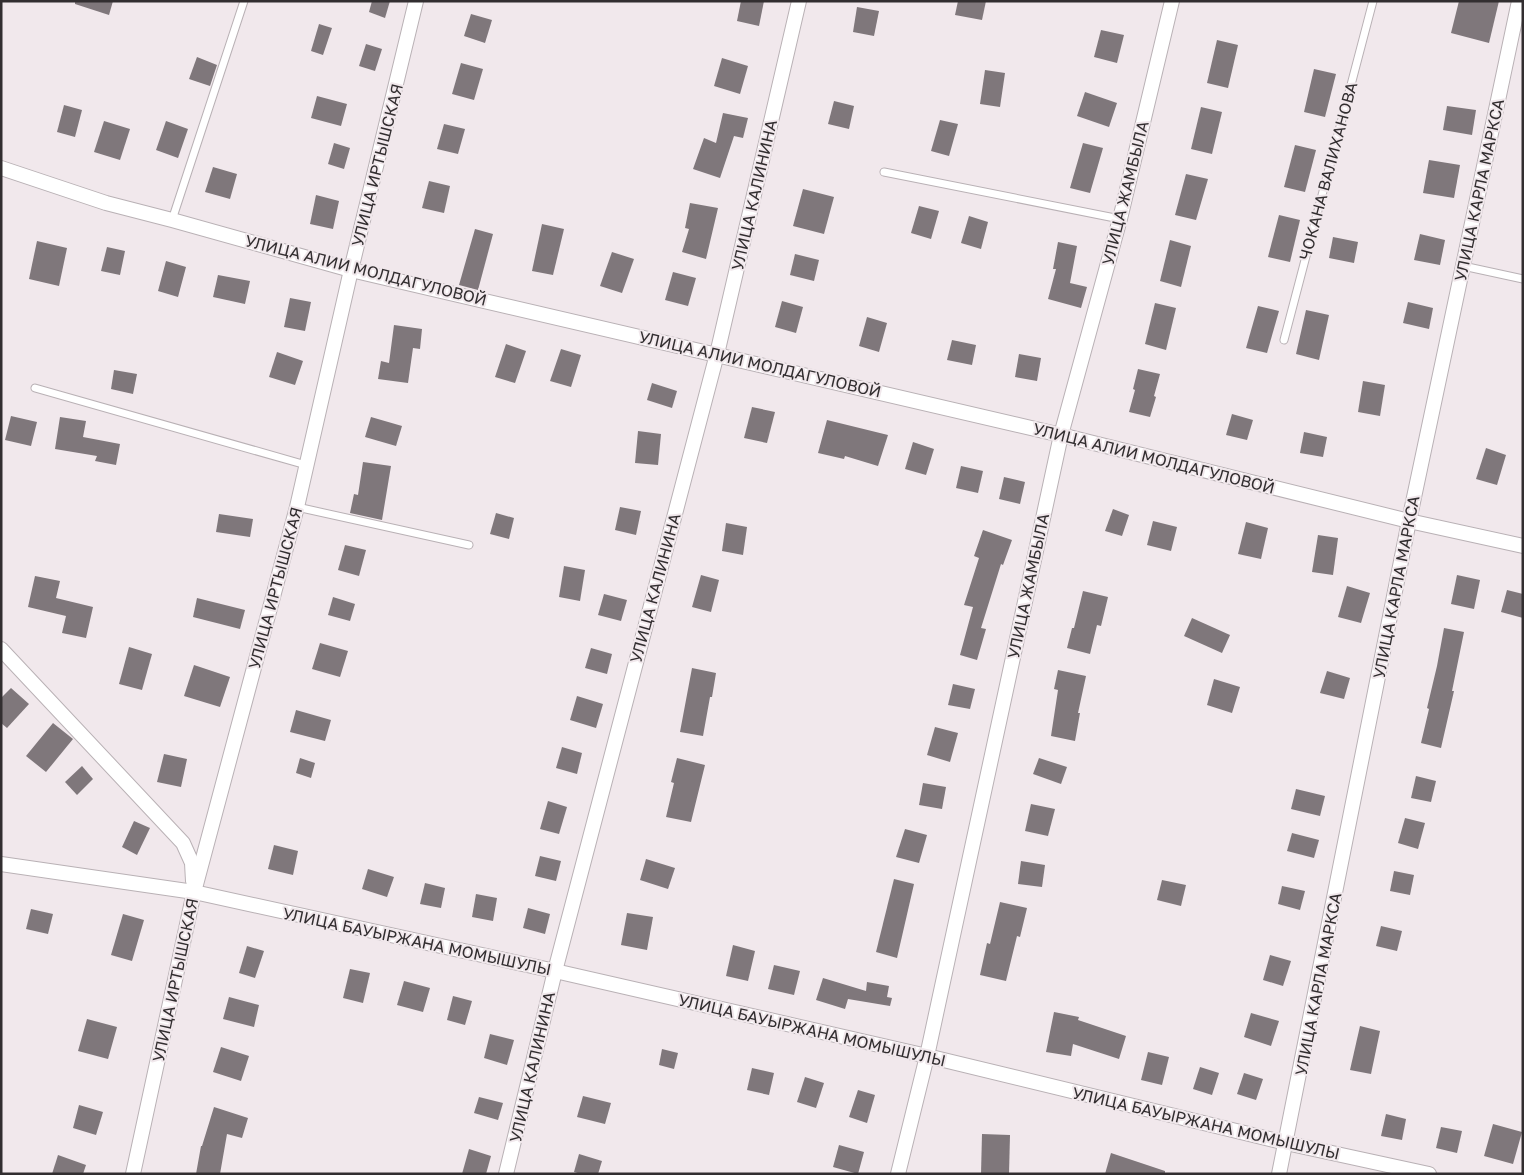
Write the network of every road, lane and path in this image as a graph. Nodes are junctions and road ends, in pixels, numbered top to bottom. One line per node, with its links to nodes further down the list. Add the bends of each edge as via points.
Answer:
1 (244, 1): 10 (lane)
2 (416, 1): 12 (street, УЛИЦА ИРТЫШСКАЯ)
3 (799, 1): 15 (street, УЛИЦА КАЛИНИНА)
4 (1172, 1): 9 (street, УЛИЦА ЖАМБЫЛА)
5 (1373, 1): 14 (lane, ЧОКАНА ВАЛИХАНОВА)
6 (1518, 1): 11 (street, УЛИЦА КАРЛА МАРКСА)
7 (1, 168): 10 (street, УЛИЦА АЛИИ МОЛДАГУЛОВОЙ, via 106,203)
8 (884, 172): 9 (lane)
9 (1120, 219): 17 (street, УЛИЦА ЖАМБЫЛА)
10 (172, 220): 12 (street, УЛИЦА АЛИИ МОЛДАГУЛОВОЙ)
11 (1463, 266): 13 (lane); 20 (street, УЛИЦА КАРЛА МАРКСА)
12 (351, 270): 15 (street, УЛИЦА АЛИИ МОЛДАГУЛОВОЙ); 18 (street, УЛИЦА ИРТЫШСКАЯ)
13 (1523, 279)
14 (1284, 340)
15 (717, 354): 17 (street, УЛИЦА АЛИИ МОЛДАГУЛОВОЙ); 26 (street, УЛИЦА КАЛИНИНА)
16 (35, 388): 18 (lane)
17 (1061, 435): 20 (street, УЛИЦА АЛИИ МОЛДАГУЛОВОЙ); 27 (street, УЛИЦА ЖАМБЫЛА)
18 (306, 465): 19 (street, УЛИЦА ИРТЫШСКАЯ)
19 (297, 507): 21 (lane); 25 (street, УЛИЦА ИРТЫШСКАЯ)
20 (1409, 521): 22 (street, УЛИЦА АЛИИ МОЛДАГУЛОВОЙ); 28 (street, УЛИЦА КАРЛА МАРКСА)
21 (469, 545)
22 (1523, 546)
23 (1, 650): 25 (street, via 183,843 192,862)
24 (1, 864): 25 (street, УЛИЦА БАУЫРЖАНА МОМЫШУЛЫ)
25 (194, 892): 26 (street, УЛИЦА БАУЫРЖАНА МОМЫШУЛЫ); 29 (street, УЛИЦА ИРТЫШСКАЯ)
26 (555, 970): 27 (street, УЛИЦА БАУЫРЖАНА МОМЫШУЛЫ); 30 (street, УЛИЦА КАЛИНИНА)
27 (927, 1056): 28 (street, УЛИЦА БАУЫРЖАНА МОМЫШУЛЫ); 31 (street, УЛИЦА ЖАМБЫЛА)
28 (1286, 1143): 32 (street, УЛИЦА КАРЛА МАРКСА); 33 (street, УЛИЦА БАУЫРЖАНА МОМЫШУЛЫ)
29 (134, 1174)
30 (506, 1174)
31 (898, 1174)
32 (1280, 1174)
33 (1429, 1174)

